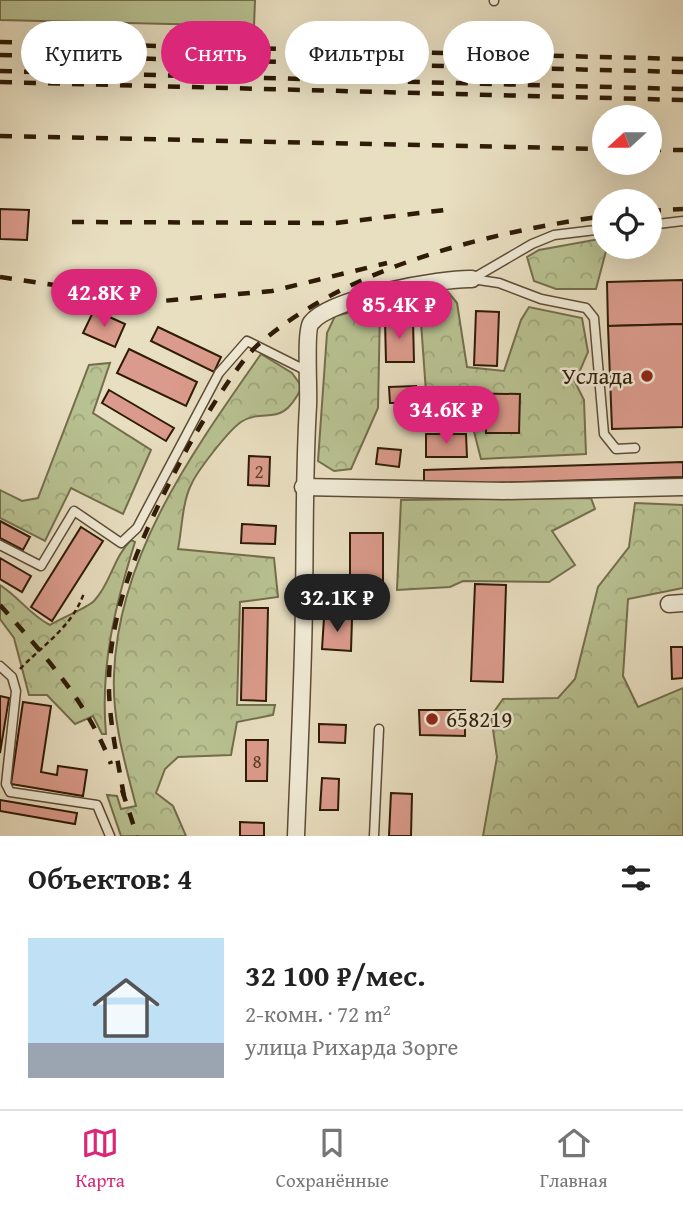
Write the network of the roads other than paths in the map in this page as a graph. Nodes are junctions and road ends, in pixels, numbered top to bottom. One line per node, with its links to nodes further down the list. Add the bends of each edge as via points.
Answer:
1 (683, 221): 2 (lane)
2 (662, 223)
3 (592, 230): 4 (lane, via 554,235)
4 (472, 279): 5 (street, via 450,278 351,300 313,320 307,331); 6 (lane, via 586,308 594,318 604,434 615,449)
5 (310, 372): 7 (street); 9 (lane, via 247,341 219,373 137,528 121,543 74,511 41,566)
6 (635, 449)
7 (303, 487): 8 (street); 13 (street)
8 (683, 488)
9 (0, 544)
10 (0, 667): 12 (lane, via 12,677 16,691 6,783 10,792 97,805)
11 (379, 729): 14 (lane)
12 (110, 836)
13 (296, 836)
14 (374, 836)

